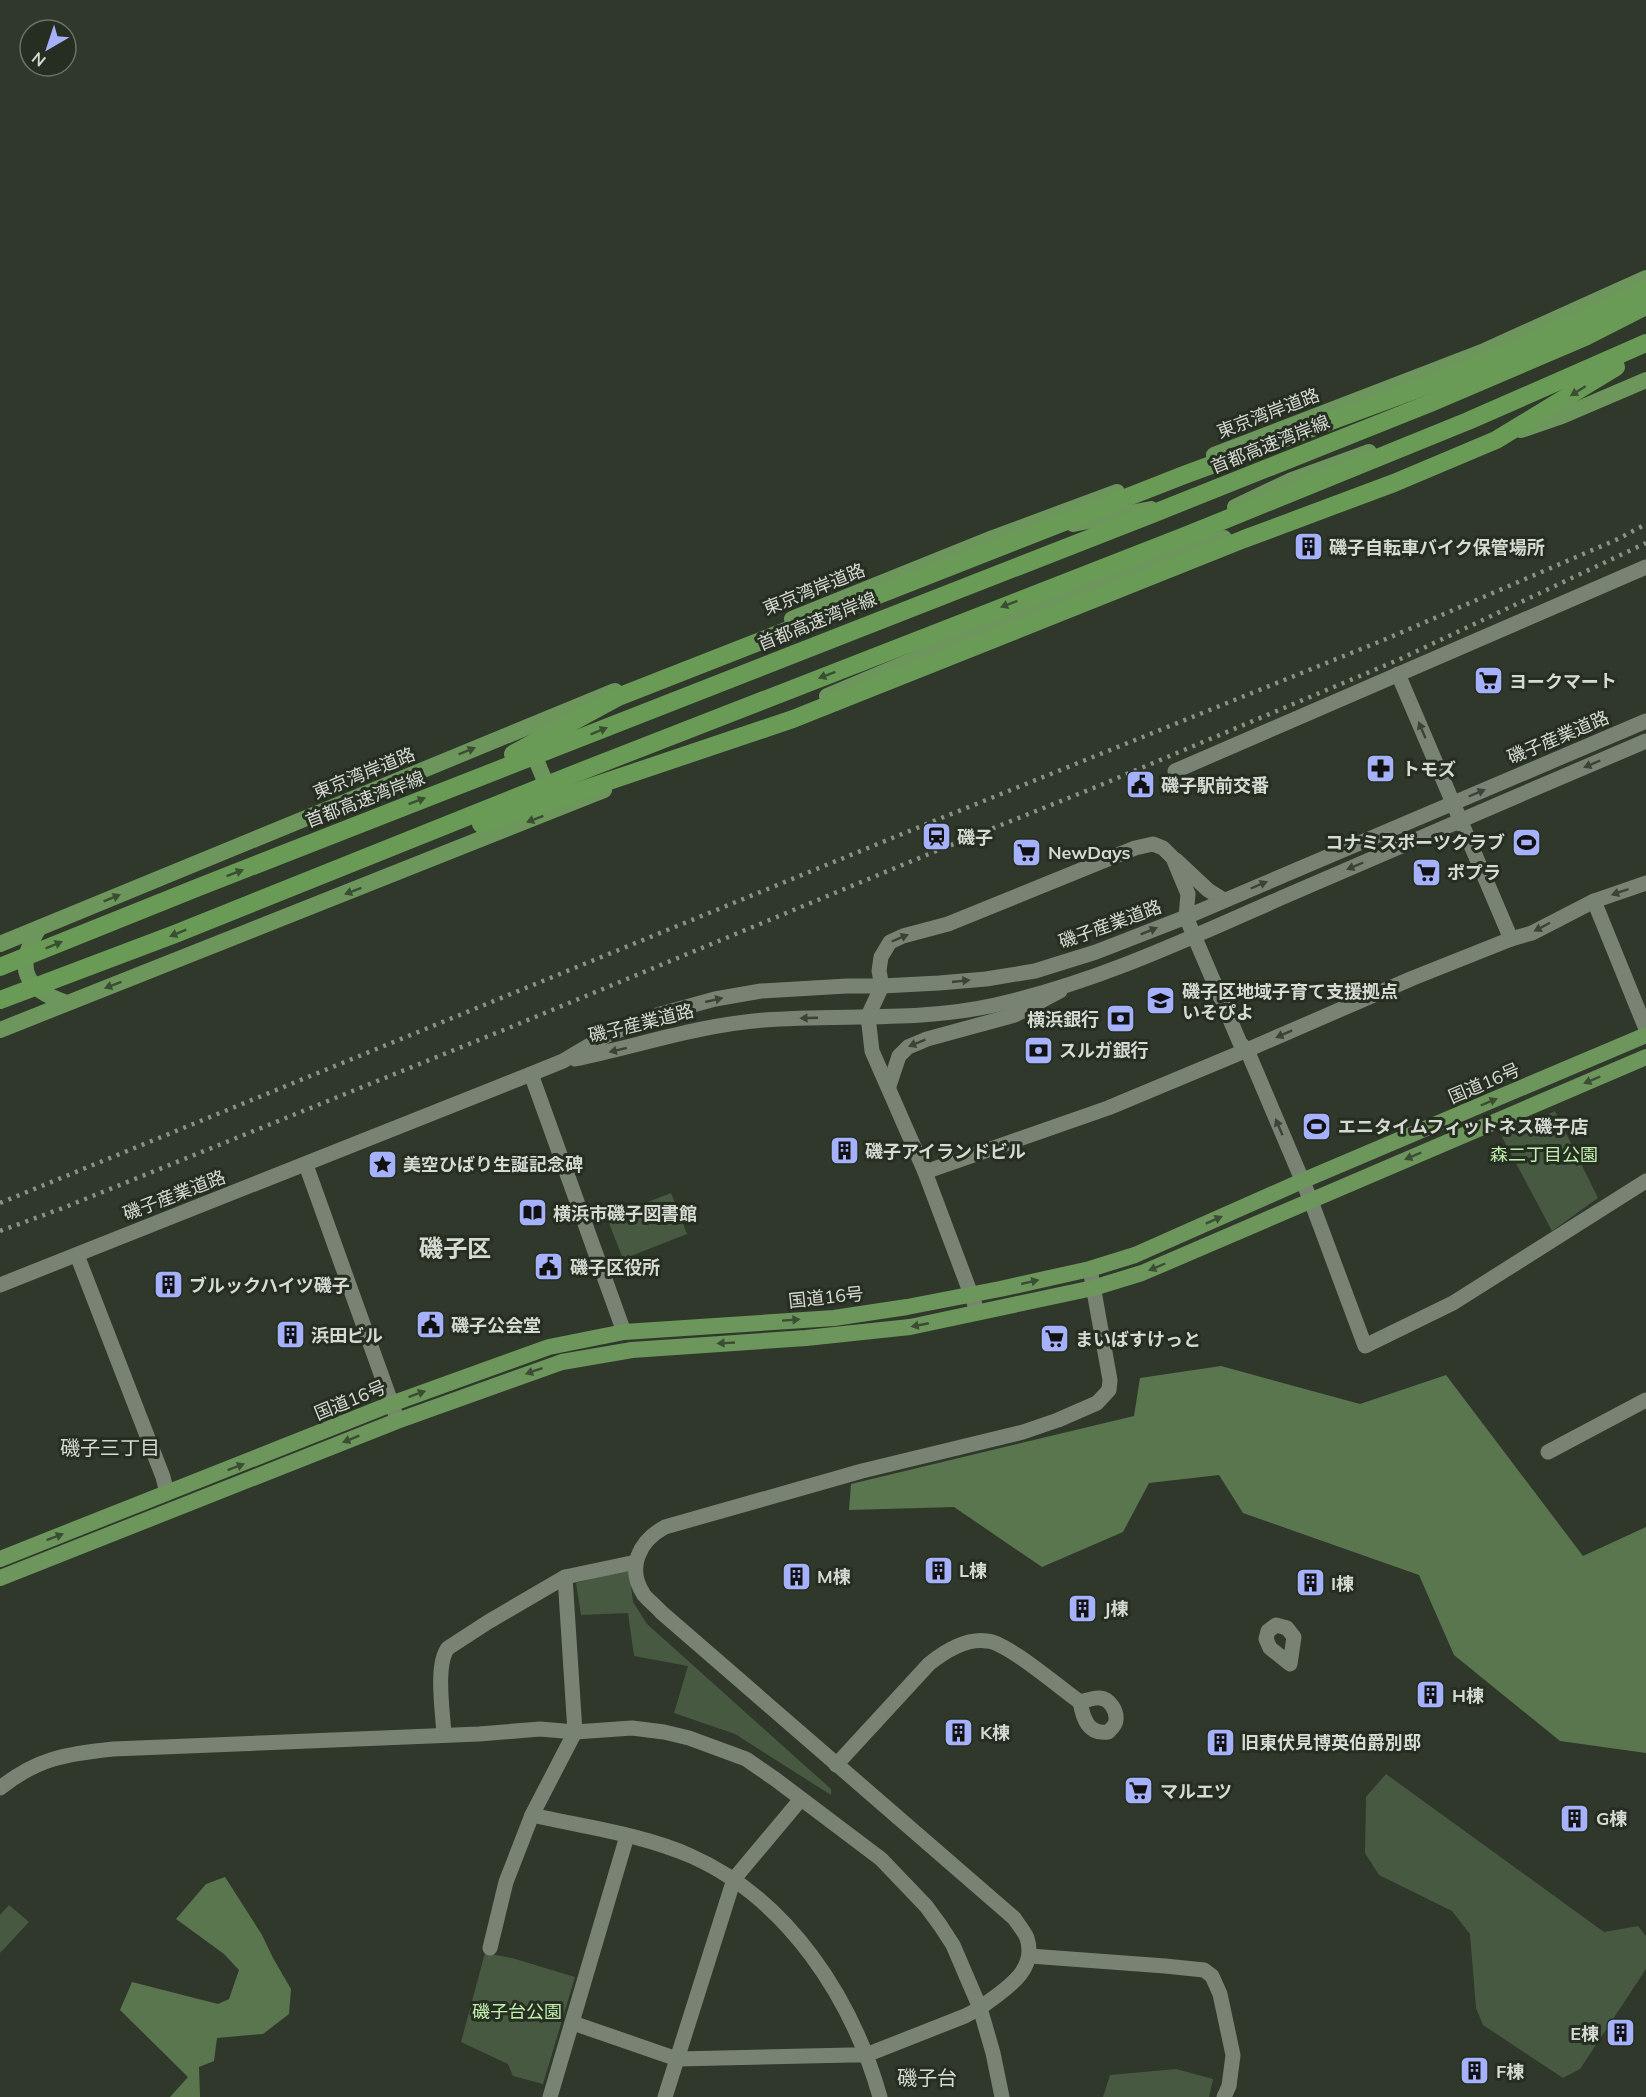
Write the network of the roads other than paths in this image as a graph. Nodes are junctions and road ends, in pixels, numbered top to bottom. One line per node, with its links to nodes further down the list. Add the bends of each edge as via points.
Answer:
1 (1646, 278): 8 (highway, 東京湾岸道路, via 1482,352)
2 (1646, 290): 16 (highway, via 1423,387 1184,475 618,697)
3 (1646, 304): 8 (highway, via 1586,334 1153,509); 16 (highway, 首都高速湾岸線, one-way to 3, via 1417,408 1585,337)
4 (1646, 337): 10 (highway, via 1468,417 1293,480 1134,555)
5 (1646, 343): 24 (highway, one-way to 24, via 1468,421 1185,536)
6 (1646, 349): 24 (highway, one-way to 24, via 1496,441 1394,483 793,719)
7 (1646, 380): 10 (highway, via 1562,416)
8 (993, 538): 13 (highway, 東京湾岸道路)
9 (1646, 567): 11 (street)
10 (1053, 601): 18 (highway)
11 (1398, 674): 15 (street); 17 (street, one-way to 11)
12 (1646, 721): 17 (street, 磯子産業道路, one-way to 12)
13 (523, 728): 18 (highway); 26 (highway, 東京湾岸道路, one-way to 13)
14 (1646, 741): 19 (street, 磯子産業道路, one-way to 19)
15 (1175, 771)
16 (451, 788): 30 (highway, 首都高速湾岸線, one-way to 16)
17 (1453, 803): 19 (street); 22 (street, 磯子産業道路, one-way to 17)
18 (557, 810): 34 (highway, one-way to 34)
19 (1460, 820): 27 (street, 磯子産業道路, one-way to 27); 28 (street)
20 (1173, 858): 22 (street); 25 (street, via 1188,894); 32 (street, one-way to 20, via 881,957 890,942 903,936 948,924 1135,848 1153,844)
21 (1646, 883): 23 (street, one-way to 23)
22 (1224, 900): 25 (street, 磯子産業道路)
23 (1594, 901): 28 (street, one-way to 28, via 1532,933); 36 (street)
24 (228, 912): 33 (highway, one-way to 33)
25 (1186, 917): 27 (street); 32 (street, 磯子産業道路, one-way to 25, via 1035,971)
26 (39, 928): 29 (highway, 東京湾岸道路); 34 (highway, via 28,945 24,965 30,981 46,996)
27 (1193, 936): 31 (street, 磯子産業道路); 39 (street, via 1240,1043)
28 (1511, 939): 39 (street, one-way to 39)
29 (0, 944)
30 (0, 967)
31 (1069, 986): 35 (street, 磯子産業道路, via 953,1012); 43 (street, one-way to 43, via 1015,1015 908,1047 899,1056)
32 (882, 987): 35 (street); 41 (street, 磯子産業道路, one-way to 32, via 607,1035 657,1015 715,999 761,991)
33 (0, 1000)
34 (67, 1003): 37 (highway)
35 (868, 1016): 41 (street, 磯子産業道路, one-way to 41, via 711,1026); 43 (street, via 872,1051)
36 (1646, 1029)
37 (0, 1030)
38 (1646, 1035): 46 (highway, 国道16号, one-way to 38)
39 (1247, 1050): 45 (street, via 1063,1125); 46 (street, one-way to 39)
40 (1646, 1058): 48 (highway, 国道16号, one-way to 48)
41 (563, 1061): 42 (street, 磯子産業道路)
42 (531, 1074): 44 (street, 磯子産業道路); 55 (street)
43 (889, 1086): 45 (street)
44 (306, 1165): 49 (street, 磯子産業道路); 57 (street)
45 (925, 1172): 53 (street)
46 (1302, 1181): 48 (street); 50 (highway, 国道16号, one-way to 46, via 1135,1255)
47 (1646, 1181): 48 (street, via 1453,1303 1365,1346)
48 (1311, 1201): 52 (highway, 国道16号, one-way to 52, via 1142,1273)
49 (77, 1255): 51 (street, 磯子産業道路); 60 (street)
50 (1090, 1269): 52 (street); 53 (highway, 国道16号, one-way to 50)
51 (0, 1285)
52 (1093, 1288): 54 (highway, 国道16号); 62 (street, via 1110,1380 1109,1390 1097,1403 1023,1432 665,1527 646,1539)
53 (973, 1296): 54 (street); 55 (highway, 国道16号, one-way to 53, via 834,1318)
54 (978, 1314): 58 (highway, 国道16号, one-way to 58, via 910,1327 592,1356 530,1372)
55 (624, 1332): 57 (highway, 国道16号, one-way to 55, via 549,1347)
56 (1646, 1400): 59 (street)
57 (391, 1404): 58 (street); 60 (highway, 国道16号, one-way to 57)
58 (397, 1421): 64 (highway, 国道16号, one-way to 64)
59 (1548, 1452)
60 (167, 1493): 61 (highway, 国道16号, one-way to 60)
61 (0, 1558)
62 (636, 1562): 63 (street); 68 (street, via 638,1582 645,1595)
63 (565, 1577): 66 (street); 67 (street, via 488,1622 443,1654)
64 (0, 1578)
65 (1080, 1702): 68 (street, via 1003,1645 987,1640 963,1644 928,1664)
66 (575, 1732): 67 (street, via 540,1729); 70 (street, via 632,1728 689,1738 746,1759); 71 (street)
67 (444, 1735): 69 (street, via 77,1753 35,1765)
68 (836, 1765): 75 (street, via 1014,1918 1026,1936)
69 (0, 1788)
70 (801, 1799): 73 (street); 76 (street, via 881,1859 926,1906 953,1945)
71 (531, 1815): 72 (street); 74 (street, via 506,1882)
72 (627, 1836): 73 (street, via 691,1856); 77 (street)
73 (734, 1880): 78 (street, via 815,1959); 79 (street)
74 (490, 1948)
75 (1030, 1956): 76 (street, via 1012,1984); 84 (street, via 1204,1970 1212,1976 1220,1994 1233,2055 1230,2086)
76 (980, 2008): 78 (street); 83 (street)
77 (573, 2023): 79 (street); 80 (street)
78 (866, 2055): 79 (street); 82 (street)
79 (676, 2059): 81 (street)
80 (550, 2097)
81 (665, 2097)
82 (880, 2097)
83 (1002, 2097)
84 (1224, 2097)

